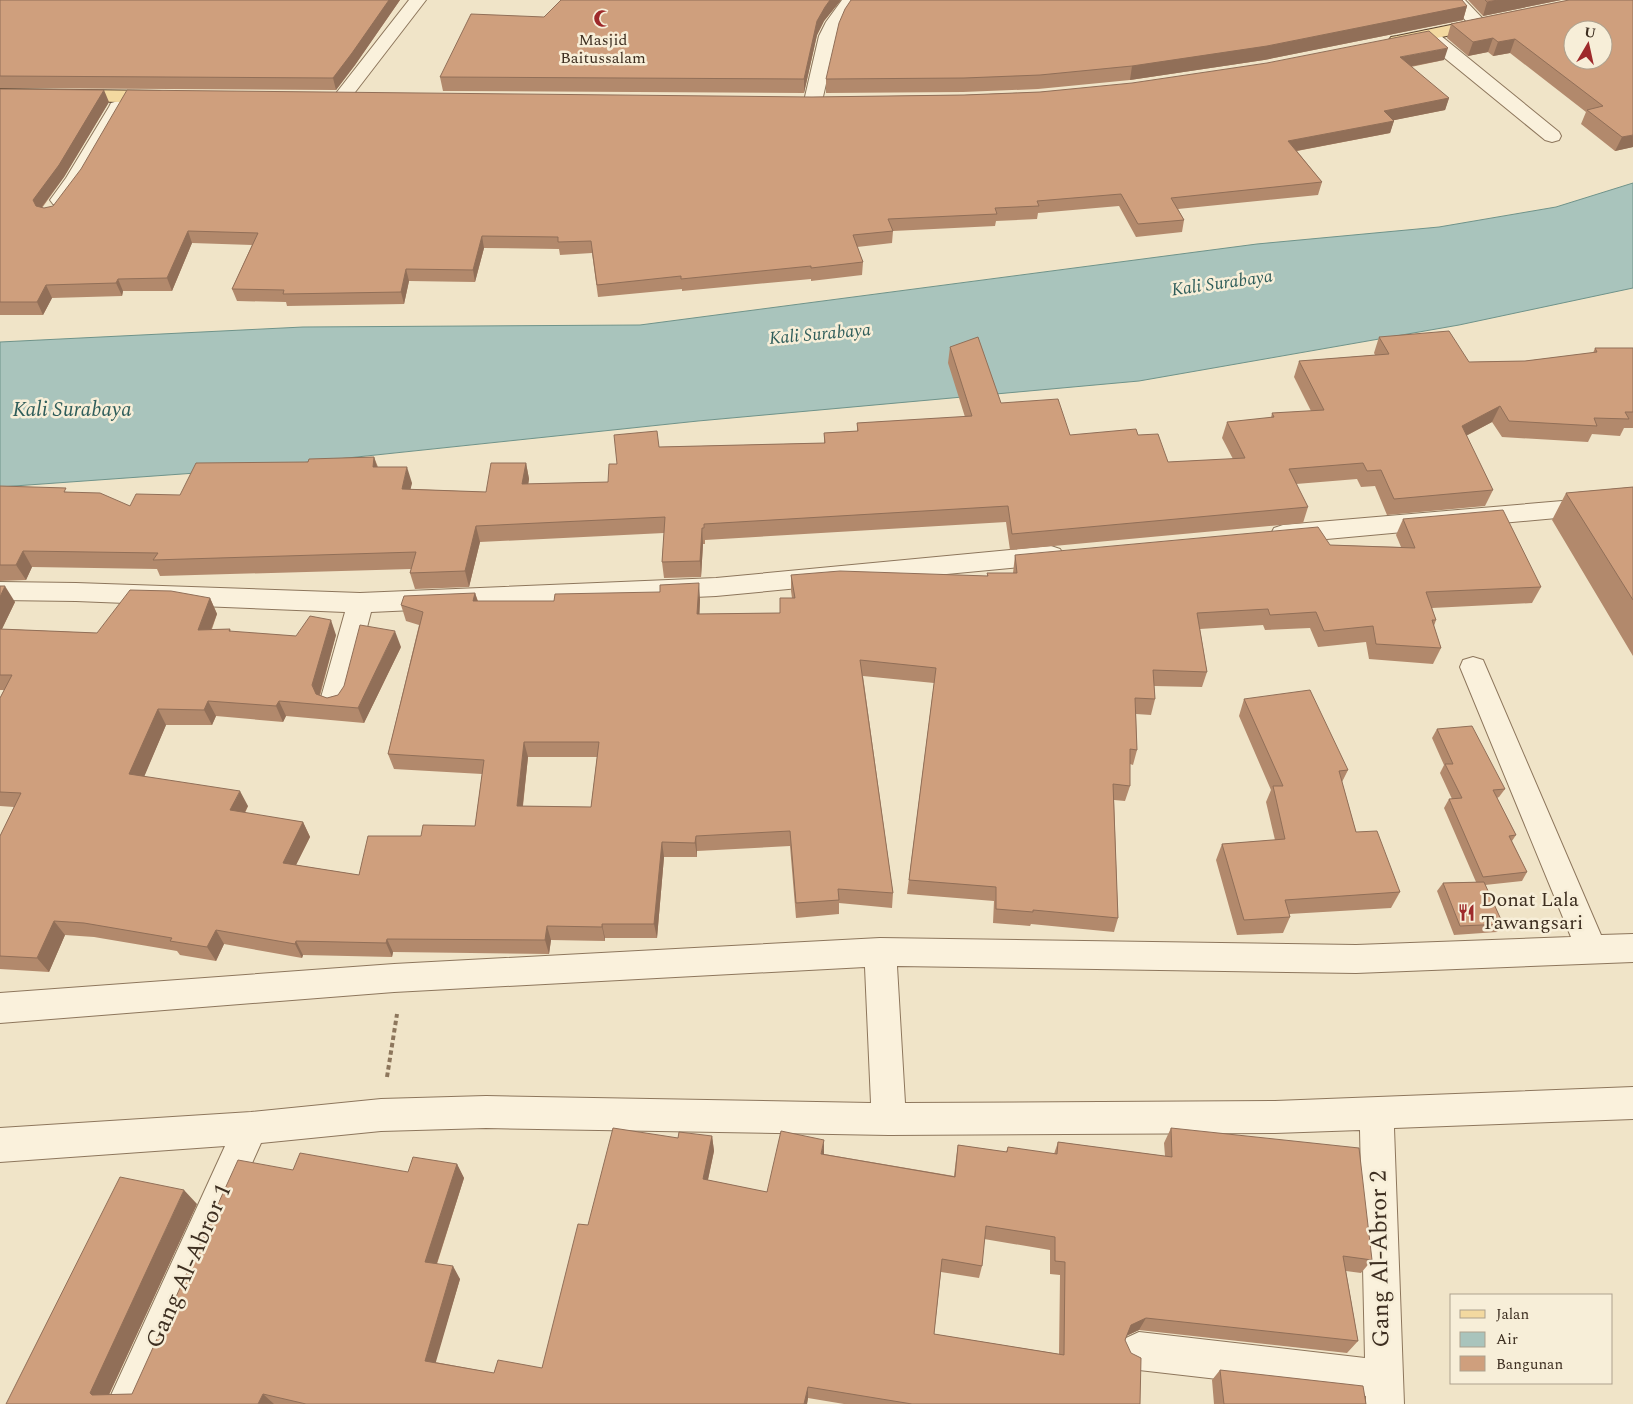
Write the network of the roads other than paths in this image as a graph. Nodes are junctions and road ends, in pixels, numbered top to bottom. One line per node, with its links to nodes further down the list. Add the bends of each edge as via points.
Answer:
1 (418, 0): 10 (street)
2 (851, 0): 16 (street, via 828,36)
3 (1456, 0): 5 (street)
4 (1498, 20): 5 (main road)
5 (1479, 24): 6 (main road)
6 (1429, 35): 7 (main road); 17 (street)
7 (1380, 44)
8 (0, 94): 12 (main road)
9 (324, 96): 10 (main road)
10 (343, 96): 11 (main road)
11 (363, 96)
12 (123, 97): 13 (main road); 18 (street, via 75,180)
13 (180, 97)
14 (832, 100): 16 (main road)
15 (794, 101): 16 (main road)
16 (813, 101)
17 (1552, 136)
18 (50, 213)
19 (1633, 504): 20 (street)
20 (1262, 536)
21 (1077, 553): 23 (street, via 716,586)
22 (0, 591): 23 (street)
23 (360, 603): 25 (street)
24 (1474, 667): 27 (street)
25 (334, 701)
26 (1633, 948): 27 (street)
27 (1592, 950): 28 (street, via 1356,959)
28 (880, 952): 29 (street, via 403,977); 32 (street)
29 (0, 1008)
30 (1633, 1103): 31 (street)
31 (1377, 1113): 32 (street, via 1265,1117); 36 (street, Gang Al-Abror 2)
32 (890, 1119): 33 (street, via 486,1112 381,1115)
33 (251, 1128): 34 (street); 37 (street, Gang Al-Abror 1)
34 (0, 1146)
35 (1139, 1352): 36 (street)
36 (1384, 1392)
37 (126, 1404)

